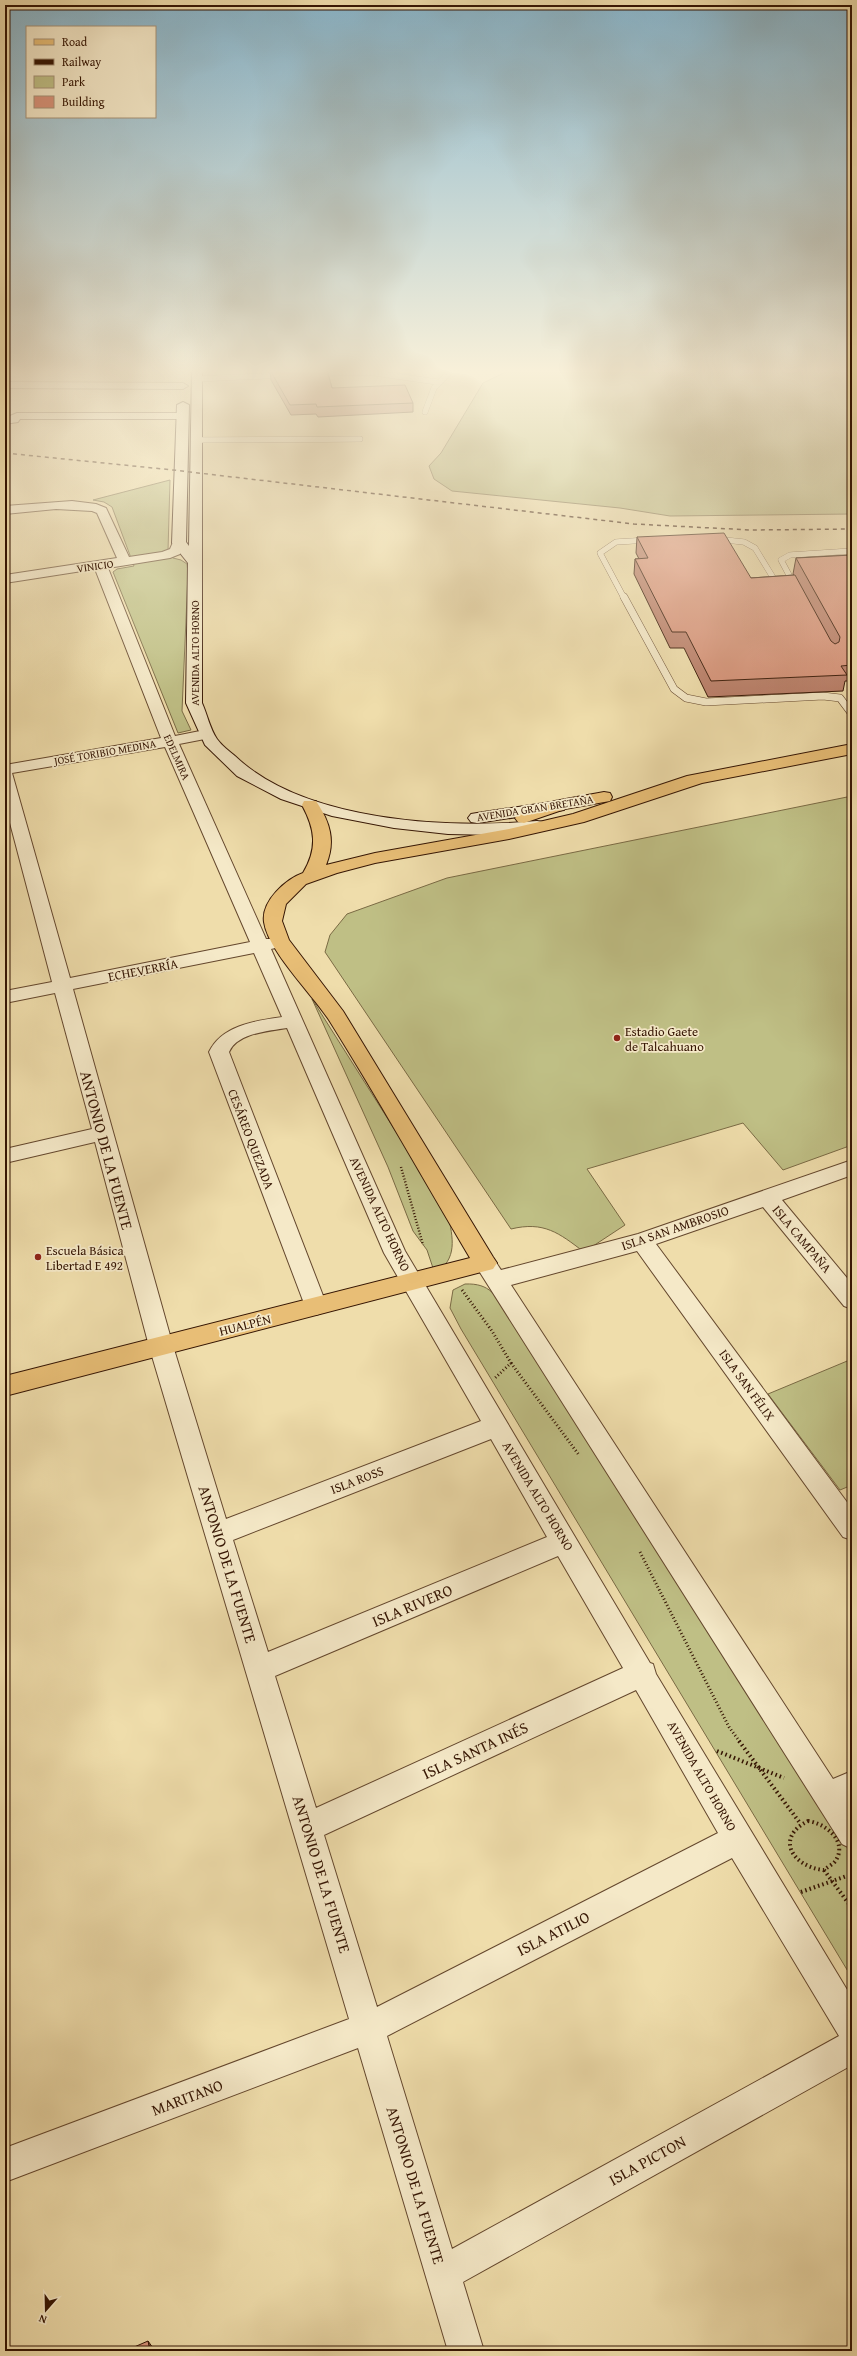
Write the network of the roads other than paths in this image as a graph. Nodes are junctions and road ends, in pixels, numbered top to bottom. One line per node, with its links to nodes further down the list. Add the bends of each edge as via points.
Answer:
1 (180, 480): 6 (main road)
2 (196, 480): 9 (main road, AVENIDA ALTO HORNO)
3 (5, 510): 8 (street, via 82,505 99,507)
4 (706, 539): 12 (lane, via 744,542 755,548)
5 (659, 540): 14 (lane, via 620,541 606,545 600,553 674,689 686,698 706,702 823,696 840,698)
6 (179, 543): 8 (street, VINICIO, via 175,551 165,555); 9 (main road)
7 (852, 551): 13 (lane, via 784,557 781,560)
8 (125, 562): 10 (street, VINICIO)
9 (195, 562): 15 (main road, AVENIDA ALTO HORNO, via 194,704)
10 (100, 565): 11 (street, VINICIO); 16 (street, EDELMIRA)
11 (5, 579)
12 (777, 584)
13 (799, 594)
14 (852, 714)
15 (205, 735): 16 (street, JOSÉ TORIBIO MEDINA); 22 (main road, AVENIDA ALTO HORNO, via 220,754 246,774 267,787)
16 (170, 741): 18 (street, JOSÉ TORIBIO MEDINA); 29 (street, EDELMIRA)
17 (852, 749): 20 (main road, AVENIDA GRAN BRETAÑA)
18 (5, 770)
19 (5, 774): 21 (street, ANTONIO DE LA FUENTE)
20 (701, 778): 23 (main road, AVENIDA GRAN BRETAÑA); 25 (main road, AVENIDA GRAN BRETAÑA, via 614,807)
21 (8, 794): 30 (street, ANTONIO DE LA FUENTE)
22 (310, 805): 24 (main road, AVENIDA GRAN BRETAÑA); 28 (main road, via 321,824 324,841 318,863)
23 (561, 805): 24 (main road, AVENIDA GRAN BRETAÑA, via 460,820); 26 (main road)
24 (368, 818): 26 (main road, AVENIDA GRAN BRETAÑA, via 436,829)
25 (550, 824): 26 (main road, AVENIDA GRAN BRETAÑA); 27 (main road, AVENIDA GRAN BRETAÑA)
26 (496, 830): 27 (main road, AVENIDA GRAN BRETAÑA)
27 (465, 842): 28 (main road, AVENIDA GRAN BRETAÑA, via 363,861)
28 (311, 875): 29 (main road, AVENIDA ALTO HORNO, via 290,888 277,904)
29 (271, 944): 30 (street, ECHEVERRÍA); 32 (street, AVENIDA ALTO HORNO); 38 (main road, AVENIDA ALTO HORNO, via 336,1016)
30 (63, 986): 31 (street, ECHEVERRÍA); 33 (street, ANTONIO DE LA FUENTE)
31 (5, 997)
32 (294, 1021): 39 (street, AVENIDA ALTO HORNO, via 395,1253); 41 (street, CESÁREO QUEZADA, via 232,1035 223,1042 219,1052)
33 (103, 1133): 34 (street); 42 (street, ANTONIO DE LA FUENTE)
34 (5, 1156)
35 (852, 1167): 36 (street, ISLA SAN AMBROSIO)
36 (767, 1197): 37 (street, ISLA SAN AMBROSIO); 40 (street, ISLA CAMPAÑA)
37 (642, 1240): 38 (street, ISLA SAN AMBROSIO); 45 (street, ISLA SAN FÉLIX)
38 (490, 1271): 39 (main road, HUALPÉN, via 448,1272); 50 (street, AVENIDA ALTO HORNO)
39 (411, 1282): 41 (main road, HUALPÉN); 44 (street, AVENIDA ALTO HORNO)
40 (852, 1300)
41 (316, 1306): 42 (main road, HUALPÉN)
42 (161, 1346): 43 (main road, HUALPÉN); 46 (street, ANTONIO DE LA FUENTE)
43 (5, 1386)
44 (496, 1426): 46 (street, ISLA ROSS); 47 (street, AVENIDA ALTO HORNO)
45 (852, 1529)
46 (218, 1534): 48 (street, ANTONIO DE LA FUENTE)
47 (565, 1541): 48 (street, ISLA RIVERO); 49 (street, AVENIDA ALTO HORNO)
48 (259, 1669): 51 (street, ANTONIO DE LA FUENTE)
49 (642, 1673): 51 (street, ISLA SANTA INÉS); 53 (street, AVENIDA ALTO HORNO)
50 (840, 1791): 52 (street, AVENIDA ALTO HORNO)
51 (308, 1827): 54 (street, ANTONIO DE LA FUENTE)
52 (852, 1834)
53 (738, 1839): 54 (street, ISLA ATILIO); 55 (street, AVENIDA ALTO HORNO)
54 (369, 2028): 57 (street, MARITANO); 58 (street, ANTONIO DE LA FUENTE)
55 (852, 2028)
56 (852, 2046): 58 (street, ISLA PICTON)
57 (5, 2165)
58 (442, 2274): 59 (street, ANTONIO DE LA FUENTE)
59 (466, 2351)

